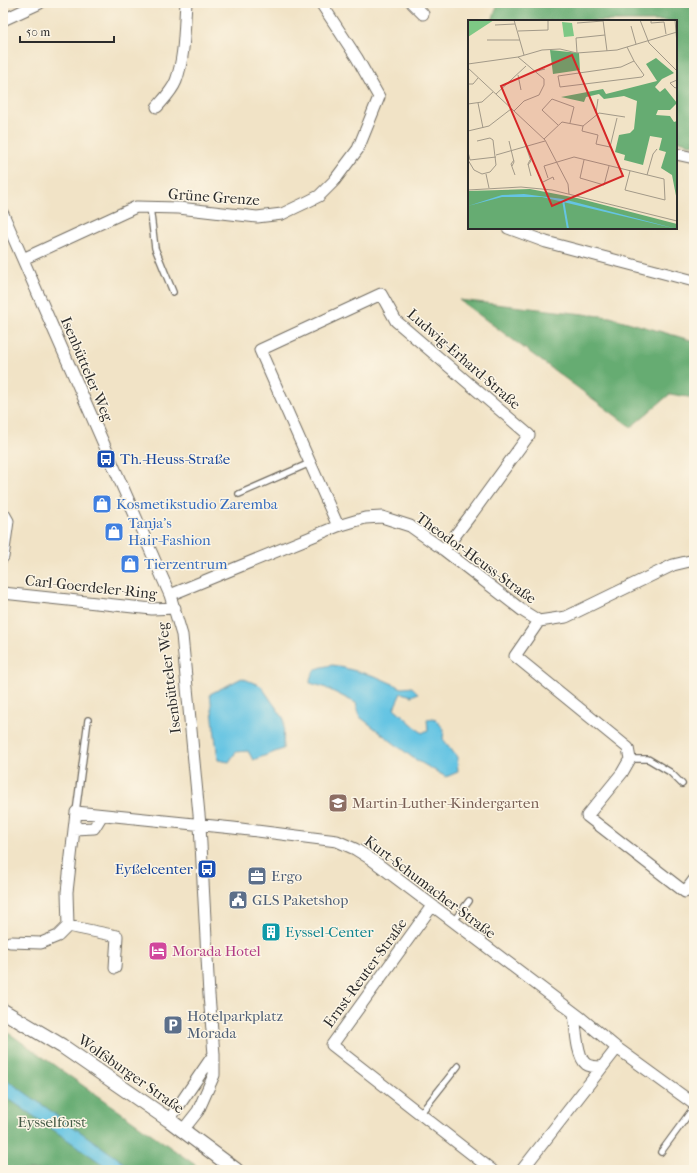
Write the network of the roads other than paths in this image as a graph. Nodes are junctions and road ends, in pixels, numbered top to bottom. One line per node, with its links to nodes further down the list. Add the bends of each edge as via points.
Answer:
1 (40, 3): 6 (street)
2 (186, 3): 7 (street, via 183,55 175,82 166,98)
3 (321, 3): 10 (street, Grüne Grenze, via 379,97 358,149 334,181 319,196 282,214 257,217)
4 (412, 3): 5 (street)
5 (423, 14)
6 (3, 20)
7 (157, 107)
8 (677, 154): 9 (street)
9 (694, 158)
10 (150, 207): 14 (street, Grüne Grenze, via 136,207); 16 (lane, via 155,248)
11 (3, 214): 12 (street, Isenbütteler Weg)
12 (6, 228): 14 (street, Isenbütteler Weg)
13 (511, 229): 15 (street, via 546,242)
14 (23, 259): 25 (street, Isenbütteler Weg)
15 (694, 281)
16 (173, 292)
17 (310, 463): 18 (lane); 20 (street, Ludwig-Erhard-Straße); 21 (street, Ludwig-Erhard-Straße, via 260,350 381,294 396,321 529,435)
18 (239, 494)
19 (4, 514): 22 (street, via 8,521)
20 (338, 526): 21 (street, Theodor-Heuss-Straße, via 365,518 382,517 410,526); 25 (street, Theodor-Heuss-Straße)
21 (444, 550): 27 (street, Theodor-Heuss-Straße, via 523,612)
22 (3, 557)
23 (694, 558): 27 (street, Theodor-Heuss-Straße, via 673,564 566,617)
24 (3, 593): 26 (street, Carl-Goerdeler-Ring, via 152,609)
25 (170, 595): 26 (street, Isenbütteler Weg)
26 (175, 608): 33 (street, Isenbütteler Weg, via 182,635)
27 (540, 621): 29 (street, via 515,656 628,748)
28 (88, 720): 31 (lane)
29 (630, 759): 30 (lane, via 648,759 670,772); 35 (street, via 622,773 587,816 685,892)
30 (682, 784)
31 (76, 812): 32 (street, Kurt-Schumacher-Straße); 34 (street)
32 (102, 815): 33 (street, Kurt-Schumacher-Straße); 34 (street, via 94,828)
33 (200, 825): 37 (street, Kurt-Schumacher-Straße, via 337,841 366,855); 45 (street, Isenbütteler Weg)
34 (74, 829): 39 (street, via 67,892)
35 (694, 880)
36 (469, 901): 38 (lane)
37 (432, 906): 38 (street, Kurt-Schumacher-Straße); 49 (street, Ernst-Reuter-Straße, via 332,1045)
38 (453, 922): 43 (street, Kurt-Schumacher-Straße)
39 (68, 926): 40 (street, via 58,936 41,943); 41 (street, via 117,936)
40 (10, 942)
41 (115, 968)
42 (3, 1011): 50 (street, Wolfsburger Straße, via 62,1046)
43 (574, 1014): 44 (street, Kurt-Schumacher-Straße); 47 (street, via 579,1053 585,1063)
44 (616, 1048): 47 (street); 48 (street, Kurt-Schumacher-Straße)
45 (214, 1054): 50 (street); 51 (street, Isenbütteler Weg, via 214,1075 198,1110)
46 (458, 1066): 49 (lane)
47 (602, 1067): 55 (street)
48 (694, 1106): 52 (lane)
49 (420, 1114): 54 (street, Ernst-Reuter-Straße)
50 (169, 1120): 51 (street, Wolfsburger Straße)
51 (183, 1130): 53 (street, Wolfsburger Straße)
52 (661, 1152)
53 (236, 1170)
54 (492, 1170)
55 (522, 1170)

